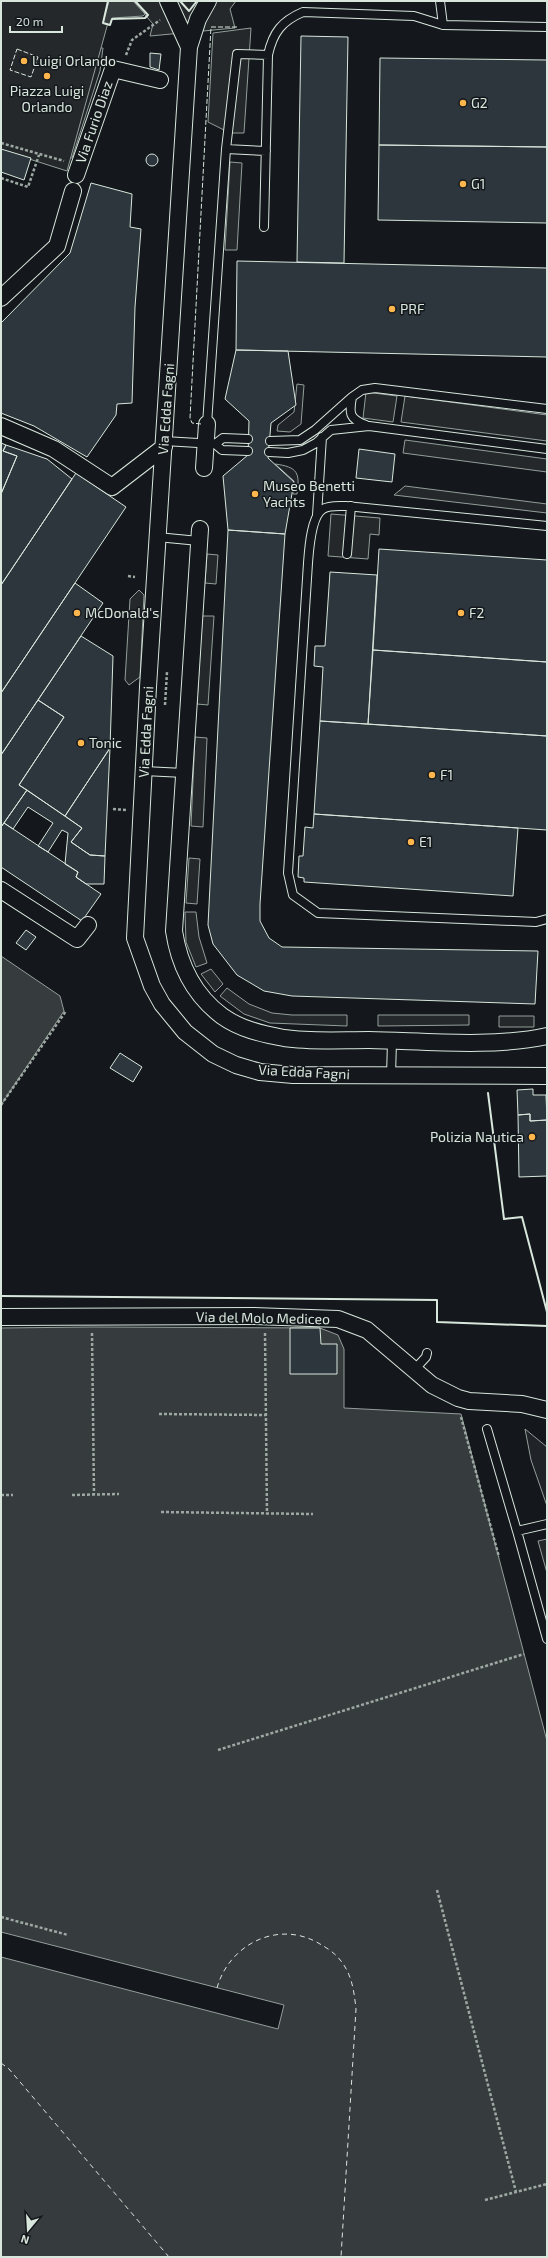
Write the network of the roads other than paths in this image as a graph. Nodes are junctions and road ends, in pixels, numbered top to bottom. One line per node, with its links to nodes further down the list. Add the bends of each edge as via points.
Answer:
1 (168, 1): 6 (street, Via Edda Fagni)
2 (208, 1): 6 (street, Via Edda Fagni)
3 (440, 1): 4 (lane)
4 (443, 25): 5 (lane); 7 (lane, via 414,16 303,12 289,18 276,30)
5 (547, 27)
6 (188, 47): 8 (street, Via Edda Fagni)
7 (268, 55): 9 (lane, via 237,54); 10 (lane)
8 (186, 86): 11 (street, Via Furio Diaz, via 112,69); 23 (street, Via Edda Fagni)
9 (226, 149): 10 (lane); 17 (lane)
10 (266, 151): 13 (lane)
11 (78, 170)
12 (72, 191): 14 (street, via 57,246)
13 (264, 227)
14 (1, 298)
15 (352, 397): 16 (lane, via 362,390 382,389); 19 (lane, via 351,415 356,422); 22 (lane, via 300,440)
16 (547, 409)
17 (207, 424): 24 (street)
18 (1, 426): 23 (street, via 54,449 112,487)
19 (369, 426): 20 (lane, via 331,430); 25 (lane)
20 (322, 437): 27 (lane, via 303,450 288,453); 30 (lane)
21 (248, 439): 24 (lane, via 223,438)
22 (270, 440)
23 (164, 444): 24 (lane); 33 (street, Via Edda Fagni)
24 (211, 444): 26 (lane, via 222,450); 28 (street)
25 (547, 448)
26 (248, 451)
27 (269, 452)
28 (204, 468)
29 (351, 506): 30 (lane, via 324,508); 31 (lane); 34 (lane)
30 (317, 515): 38 (lane, via 309,549 288,873 293,895 318,913 536,922)
31 (547, 526)
32 (200, 535): 33 (lane); 36 (street)
33 (157, 537): 35 (street, Via Edda Fagni)
34 (347, 554)
35 (144, 771): 36 (lane); 42 (street, Via Edda Fagni, via 135,938 152,986 171,1017 185,1032 213,1054 236,1065 260,1072)
36 (184, 773): 41 (street, via 174,931 185,972 200,995 228,1019 251,1031 266,1035 286,1038)
37 (1, 890): 39 (street, via 77,939)
38 (547, 919)
39 (88, 924)
40 (547, 1036): 41 (street, via 496,1042)
41 (392, 1041): 42 (lane)
42 (391, 1076): 43 (street, Via Edda Fagni)
43 (547, 1076)
44 (1, 1316): 46 (street, Via del Molo Mediceo, via 331,1318 345,1320 367,1330)
45 (426, 1353): 46 (lane, via 426,1357)
46 (414, 1370): 47 (street, Via del Molo Mediceo, via 440,1390 458,1398 522,1404)
47 (547, 1410)
48 (488, 1429): 50 (lane)
49 (547, 1524): 50 (lane)
50 (517, 1531): 51 (lane)
51 (547, 1640)

